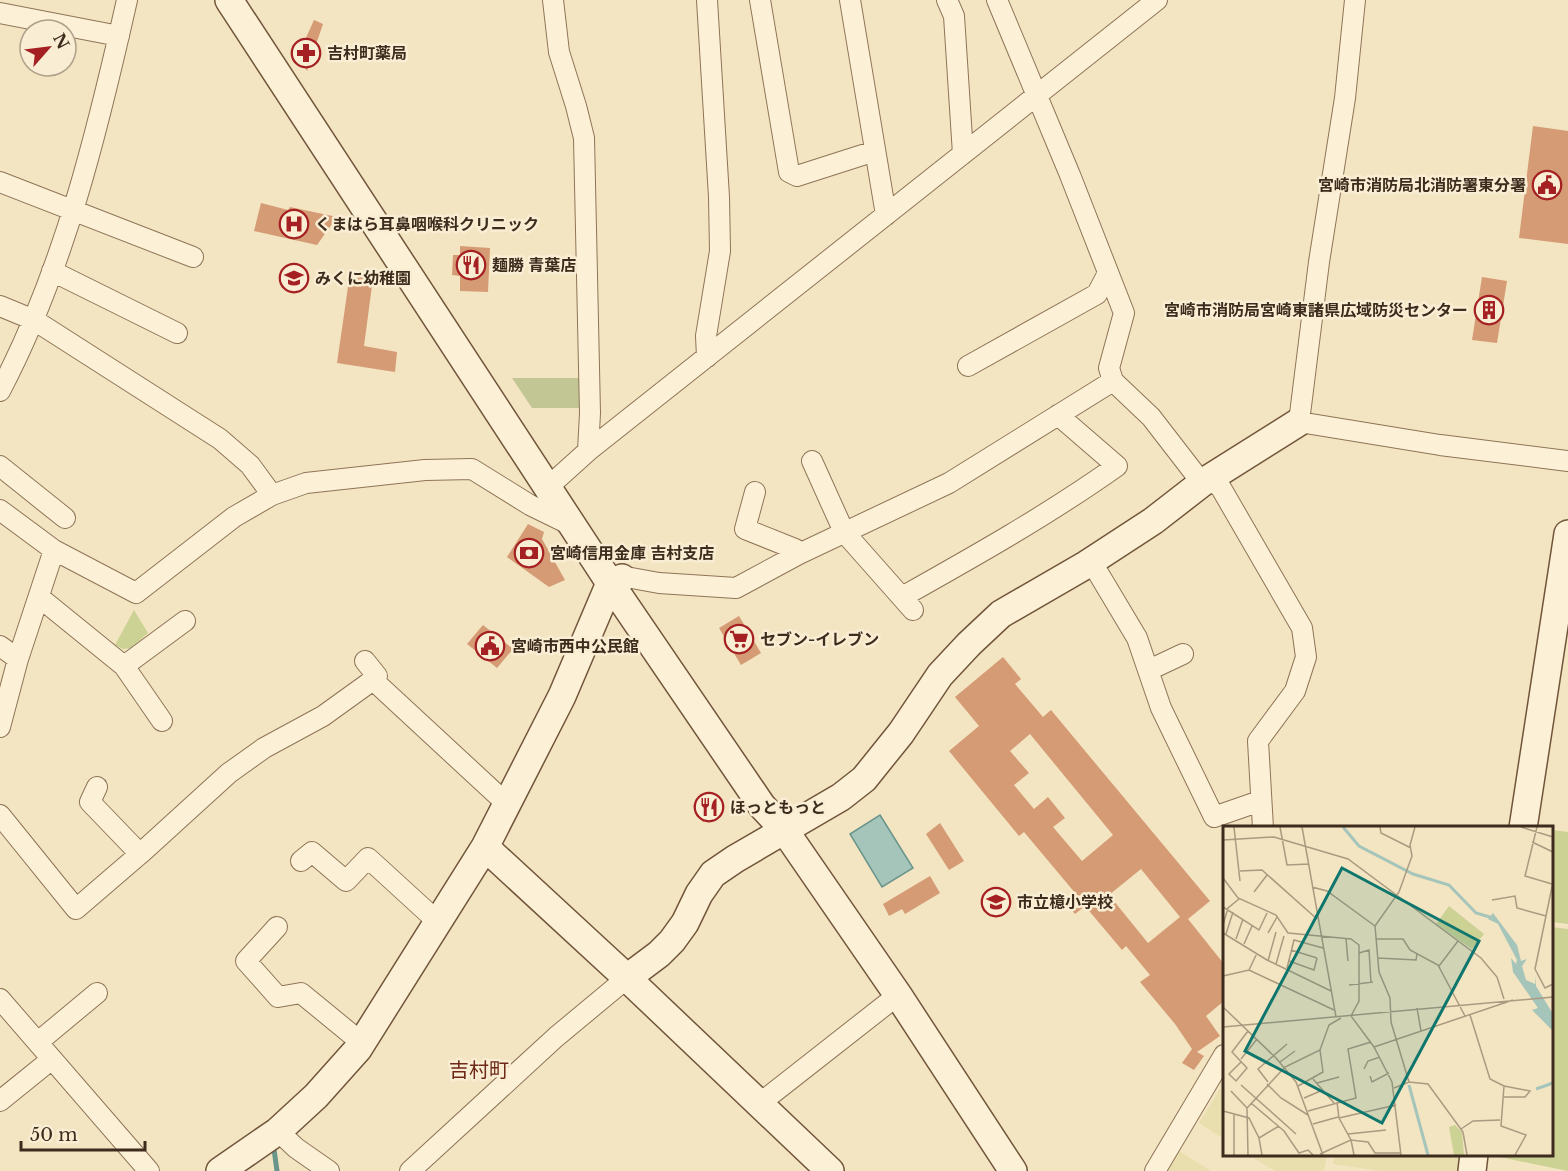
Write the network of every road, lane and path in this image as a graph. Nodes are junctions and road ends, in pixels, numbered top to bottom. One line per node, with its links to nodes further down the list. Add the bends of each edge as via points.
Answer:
1 (127, 0): 14 (street)
2 (229, 0): 38 (street)
3 (250, 0): 38 (street)
4 (553, 0): 33 (street, via 559,52 584,138)
5 (706, 0): 27 (street, via 720,251 706,336)
6 (760, 0): 16 (street, via 789,172 796,176)
7 (850, 0): 16 (street)
8 (947, 0): 17 (street, via 954,16)
9 (997, 0): 15 (street)
10 (1157, 0): 12 (street)
11 (1355, 0): 32 (street)
12 (1137, 8): 15 (street)
13 (0, 13): 14 (street)
14 (119, 36): 19 (street)
15 (1037, 95): 17 (street); 23 (street)
16 (875, 151): 20 (street)
17 (963, 154): 20 (street)
18 (0, 182): 19 (street)
19 (72, 210): 21 (street); 22 (street)
20 (886, 215): 27 (street)
21 (193, 257)
22 (52, 271): 25 (street); 26 (street)
23 (1108, 273): 28 (street, via 1097,294); 29 (street, via 1124,314 1109,368)
24 (0, 306): 25 (street)
25 (34, 320): 30 (street); 40 (street, via 220,439 250,465)
26 (177, 333)
27 (707, 357): 33 (street)
28 (968, 366)
29 (1113, 381): 31 (street); 37 (street, via 1151,417)
30 (0, 391)
31 (1058, 415): 44 (street, via 949,483); 44 (street, via 1117,466 907,604)
32 (1299, 422): 35 (street, via 1440,445); 37 (street)
33 (588, 451): 38 (street)
34 (812, 460): 44 (street)
35 (1568, 460)
36 (0, 466): 42 (street)
37 (1206, 480): 48 (street, via 1153,521); 62 (street, via 1221,488 1302,628 1306,657 1295,691 1258,741)
38 (555, 482): 43 (street); 49 (street)
39 (755, 492): 47 (street, via 746,529)
40 (272, 495): 43 (street, via 306,483 472,469); 46 (street, via 234,517 136,593)
41 (0, 510): 46 (street)
42 (65, 518)
43 (573, 526): 49 (street)
44 (844, 532): 47 (street)
45 (1568, 534): 66 (street)
46 (54, 550): 50 (street)
47 (799, 554): 49 (street, via 736,588)
48 (1091, 561): 57 (street, via 1137,638); 67 (street, via 1001,614 940,675 864,779)
49 (618, 580): 63 (street); 67 (street, via 772,802)
50 (39, 597): 54 (street); 56 (street)
51 (185, 621): 56 (street)
52 (0, 646): 54 (street)
53 (1183, 654): 57 (street)
54 (18, 659): 60 (street)
55 (365, 661): 58 (street, via 377,676)
56 (124, 666): 59 (street)
57 (1149, 670): 62 (street, via 1161,708 1214,817)
58 (373, 680): 63 (street); 69 (street, via 323,716 229,772)
59 (162, 721)
60 (0, 727)
61 (97, 787): 69 (street, via 90,802)
62 (1260, 801): 65 (street)
63 (508, 805): 68 (street)
64 (0, 815): 69 (street, via 76,909)
65 (1263, 826)
66 (1523, 826)
67 (785, 831): 73 (street, via 713,874 672,941); 75 (street)
68 (485, 847): 71 (street); 73 (street)
69 (140, 854)
70 (301, 861): 71 (street, via 312,852 346,881 368,858)
71 (438, 922): 78 (street)
72 (277, 927): 78 (street, via 246,961 278,997 301,993)
73 (627, 978): 82 (street); 88 (street, via 556,1037)
74 (97, 993): 77 (street)
75 (898, 995): 82 (street); 90 (street)
76 (0, 999): 77 (street)
77 (38, 1042): 80 (street)
78 (362, 1043): 83 (street, via 316,1096)
79 (1223, 1057): 91 (street)
80 (52, 1059): 81 (street); 85 (street)
81 (0, 1101)
82 (759, 1104): 89 (street)
83 (278, 1131): 86 (street); 87 (street)
84 (1474, 1156): 92 (street)
85 (149, 1171)
86 (220, 1171)
87 (329, 1171)
88 (410, 1171)
89 (830, 1171)
90 (1013, 1171)
91 (1155, 1171)
92 (1472, 1171)

